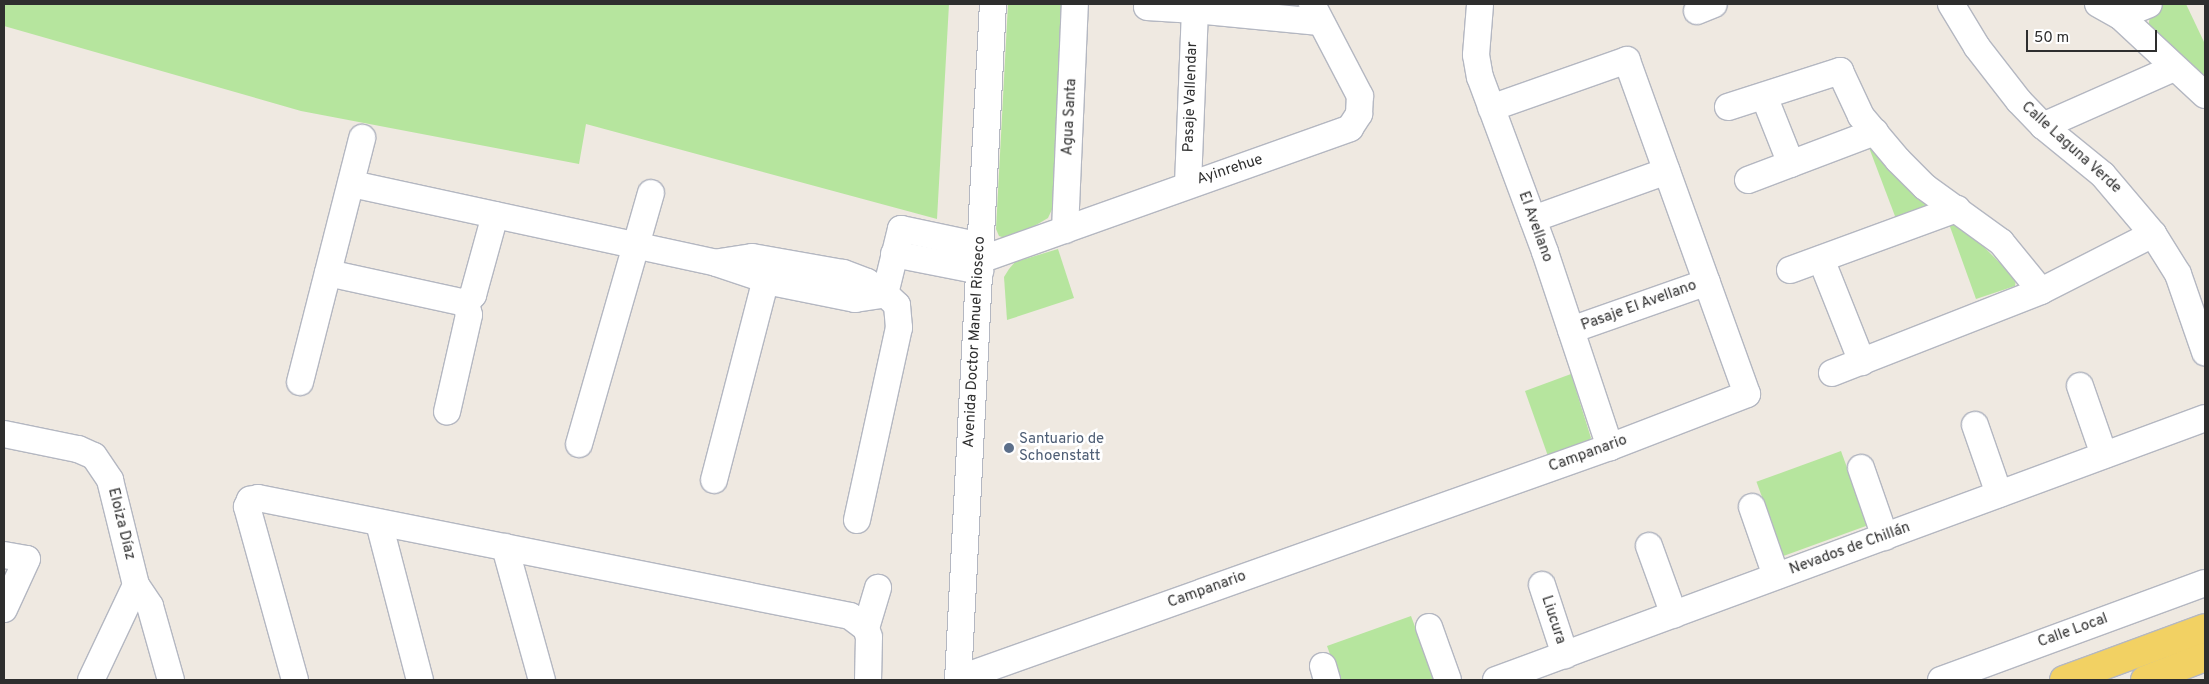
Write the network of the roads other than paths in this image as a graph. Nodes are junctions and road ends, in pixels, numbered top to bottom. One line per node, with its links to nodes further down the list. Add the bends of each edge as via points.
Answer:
1 (993, 4): 30 (street, Avenida Doctor Manuel Rioseco)
2 (1075, 4): 27 (street, Agua Santa)
3 (1480, 4): 14 (street, El Avellano, via 1476,56)
4 (1951, 4): 15 (street, Calle Laguna Verde, via 1997,75)
5 (2149, 4): 8 (street)
6 (1147, 7): 7 (street)
7 (1195, 10): 9 (street); 22 (street, Pasaje Vallendar)
8 (2109, 10): 10 (street)
9 (1316, 13): 22 (street, Ayinrehue, via 1360,96 1359,114 1350,128)
10 (2174, 68): 11 (street); 15 (street)
11 (2205, 95)
12 (1764, 96): 13 (street); 16 (street, via 1840,71 1861,116); 18 (street)
13 (1728, 107)
14 (1491, 108): 19 (street, Campanario, via 1627,60); 26 (street, El Avellano)
15 (2043, 126): 28 (street, Calle Laguna Verde, via 2103,175)
16 (1875, 132): 18 (street); 24 (street, via 1925,187)
17 (362, 138): 21 (street)
18 (1791, 164): 20 (street)
19 (1667, 171): 26 (street); 36 (street, Campanario)
20 (1748, 180)
21 (352, 184): 25 (street); 34 (street)
22 (1188, 184): 27 (street, Ayinrehue)
23 (651, 192): 29 (street)
24 (1957, 209): 31 (street); 37 (street, via 2001,242)
25 (495, 215): 29 (street); 39 (street, via 474,295)
26 (1532, 219): 40 (street, El Avellano)
27 (1065, 230): 30 (street, Ayinrehue)
28 (2153, 234): 37 (street); 41 (street, Calle Laguna Verde, via 2178,274)
29 (636, 245): 32 (street); 50 (street)
30 (980, 259): 38 (street, via 901,229); 81 (street, Avenida Doctor Manuel Rioseco)
31 (1822, 259): 33 (street); 42 (street)
32 (716, 263): 35 (street); 38 (street, via 752,257 842,273)
33 (1790, 270)
34 (328, 273): 39 (street); 44 (street)
35 (766, 279): 38 (street, via 855,299); 54 (street)
36 (1707, 282): 40 (street, Pasaje El Avellano); 51 (street, Campanario, via 1747,394)
37 (2041, 290): 42 (street)
38 (885, 294): 57 (street, via 897,305 899,328)
39 (466, 303): 46 (street, via 469,315)
40 (1571, 330): 51 (street, El Avellano)
41 (2205, 352)
42 (1862, 362): 43 (street)
43 (1832, 374)
44 (300, 382)
45 (2080, 386): 52 (street)
46 (446, 412)
47 (2205, 418): 52 (street, Nevados de Chillán)
48 (1975, 425): 55 (street)
49 (4, 434): 65 (street, Eloiza Díaz, via 78,449 94,456 110,480)
50 (579, 444)
51 (1610, 447): 81 (street, Campanario)
52 (2104, 455): 55 (street, Nevados de Chillán)
53 (1861, 468): 59 (street)
54 (714, 480)
55 (1999, 494): 59 (street, Nevados de Chillán)
56 (1752, 507): 63 (street)
57 (857, 520)
58 (379, 523): 61 (street); 78 (street, via 258,498 250,500 249,515); 79 (street)
59 (1885, 536): 63 (street, Nevados de Chillán)
60 (1649, 546): 69 (street)
61 (505, 547): 71 (street, via 850,616); 75 (street)
62 (4, 555): 68 (street, via 27,559)
63 (1776, 576): 69 (street, Nevados de Chillán)
64 (2205, 583): 84 (street, Calle Local)
65 (136, 585): 76 (street); 77 (street, Eloiza Díaz, via 150,606)
66 (1542, 586): 73 (street, Liucura)
67 (878, 588): 71 (street)
68 (4, 609)
69 (1674, 615): 73 (street, Nevados de Chillán)
70 (1429, 627): 82 (street)
71 (866, 628): 80 (street, via 869,637)
72 (2205, 628): 85 (main road)
73 (1564, 655): 83 (street, Nevados de Chillán)
74 (2205, 657): 86 (main road)
75 (549, 679)
76 (91, 680)
77 (171, 680)
78 (296, 680)
79 (420, 680)
80 (868, 680)
81 (958, 680)
82 (1448, 680)
83 (1496, 680)
84 (1941, 680)
85 (2064, 680)
86 (2145, 680)

